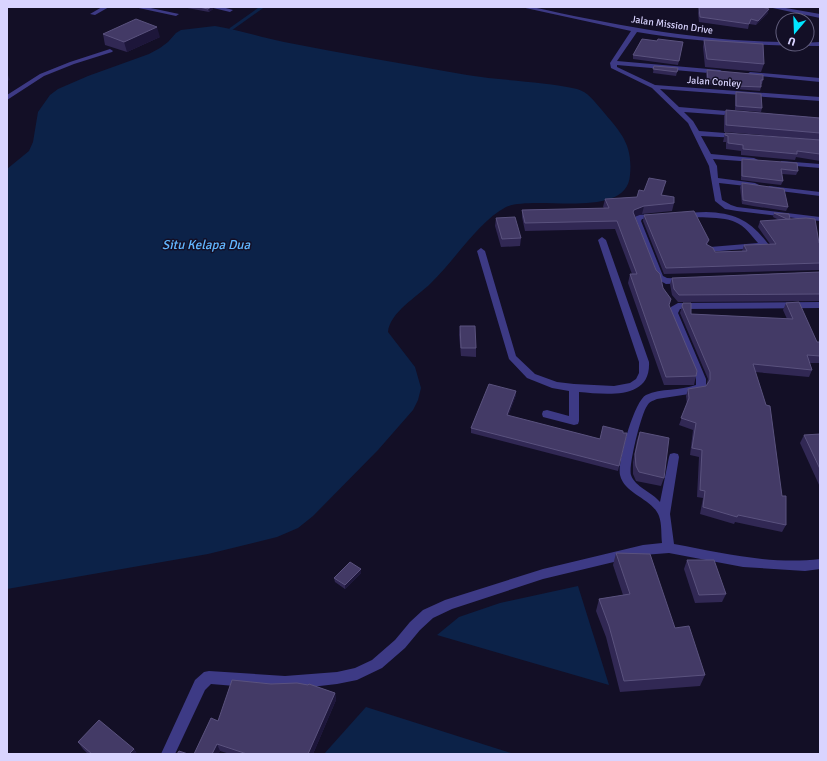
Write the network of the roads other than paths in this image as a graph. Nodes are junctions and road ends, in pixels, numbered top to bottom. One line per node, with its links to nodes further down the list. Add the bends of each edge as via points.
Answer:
1 (106, 7): 7 (street)
2 (137, 7): 8 (street)
3 (212, 7): 6 (street)
4 (524, 7): 10 (street, Jalan Mission Drive)
5 (771, 7): 9 (street)
6 (230, 10)
7 (93, 14)
8 (176, 14)
9 (820, 16)
10 (635, 30): 11 (street, Jalan Mission Drive, via 726,41); 13 (street)
11 (820, 44)
12 (110, 51): 18 (street, via 42,75)
13 (613, 63): 14 (street); 17 (street, via 617,71)
14 (724, 72)
15 (740, 74): 16 (street)
16 (820, 80)
17 (654, 87): 19 (street, Jalan Conley); 20 (street)
18 (7, 98)
19 (820, 99)
20 (677, 109): 21 (street); 22 (street, via 691,122)
21 (749, 114)
22 (696, 132): 23 (street); 24 (street)
23 (743, 136)
24 (708, 156): 25 (street); 28 (street)
25 (760, 161)
26 (775, 162): 27 (street)
27 (820, 166)
28 (715, 180): 29 (street); 30 (street, via 719,201 728,207)
29 (820, 194)
30 (820, 218)
31 (602, 240): 38 (street, via 644,362 644,375)
32 (710, 250): 34 (street, via 764,245 746,225 733,219 707,214 639,218 636,221 659,278)
33 (481, 252): 39 (street, via 512,357 531,376)
34 (663, 280): 35 (street); 36 (street)
35 (693, 280)
36 (665, 290)
37 (820, 305): 40 (street, via 673,304 673,313 701,379 701,386 698,389)
38 (635, 386): 39 (street, via 620,390); 40 (street)
39 (574, 388): 41 (street, via 574,421)
40 (647, 399): 43 (street, via 638,411 625,474 631,485 652,500)
41 (547, 414)
42 (674, 456): 43 (street)
43 (664, 514): 44 (street)
44 (669, 548): 45 (street, via 743,562 805,566); 46 (street, via 643,550 543,574 449,604 428,614 377,664 357,674 285,683 209,677 200,685)
45 (820, 564)
46 (168, 754)

